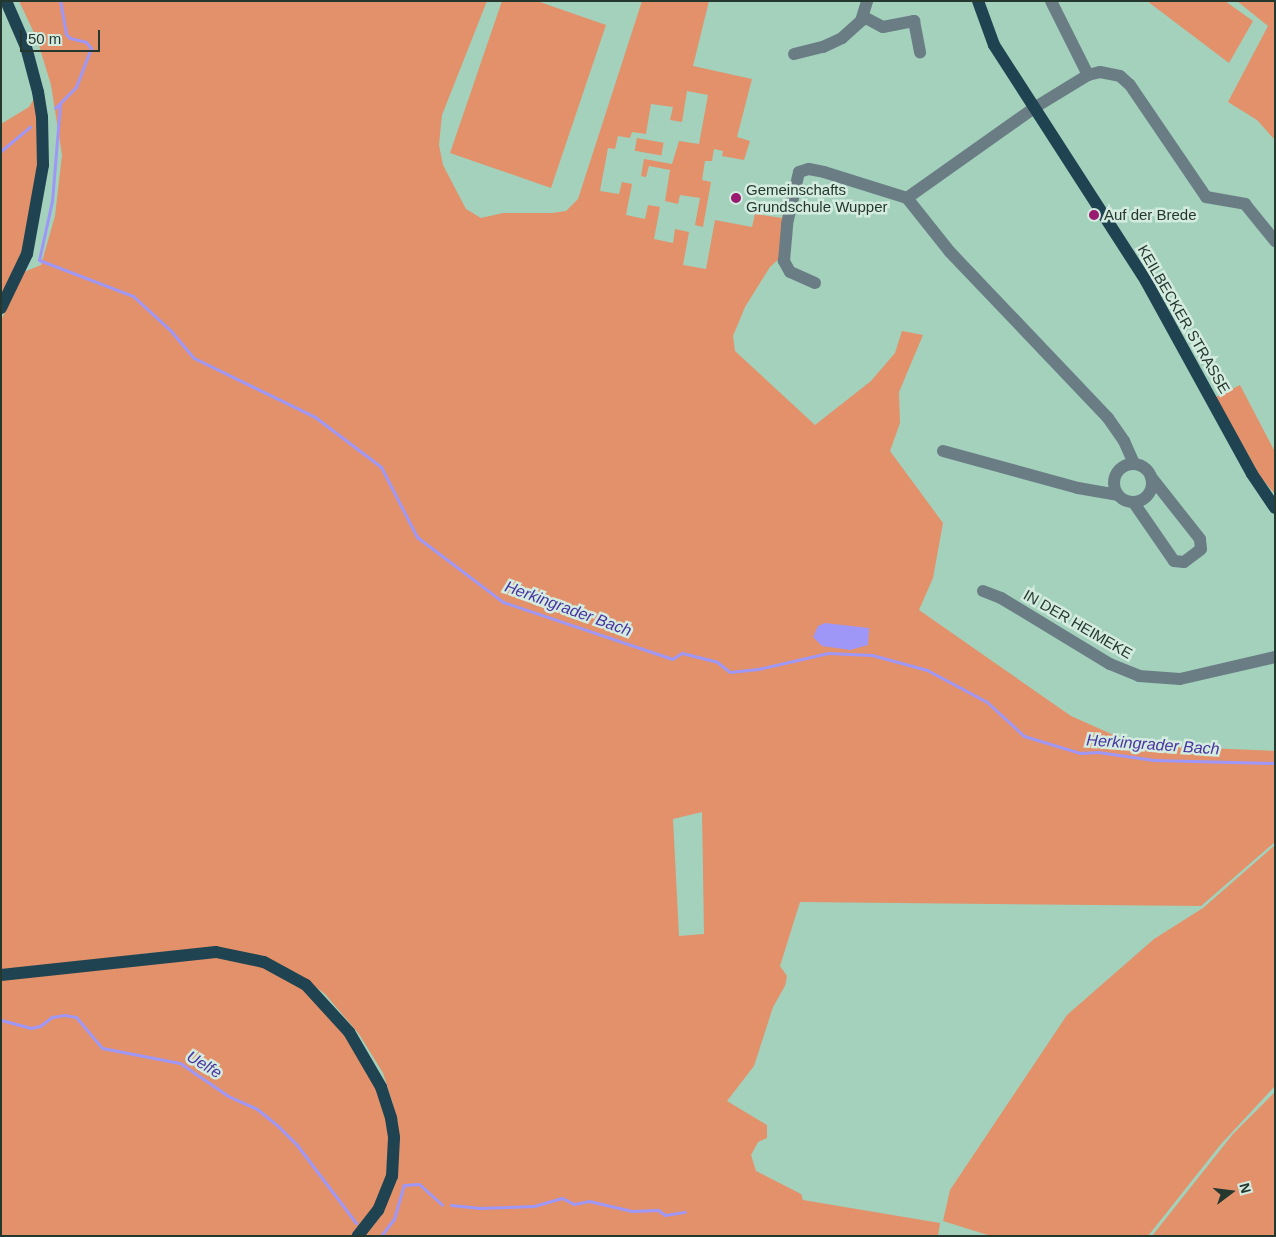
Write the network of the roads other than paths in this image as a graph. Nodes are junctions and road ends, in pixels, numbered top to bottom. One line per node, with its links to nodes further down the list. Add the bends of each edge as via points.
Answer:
1 (6, 1): 13 (main road, via 21,34 38,92 43,165 26,254)
2 (867, 1): 5 (street)
3 (978, 1): 9 (main road, KEILBECKER STRASSE, via 994,45)
4 (1051, 1): 8 (street)
5 (864, 17): 6 (street, via 882,27 914,21); 7 (street, via 833,43)
6 (920, 52)
7 (794, 54)
8 (1088, 75): 9 (street); 11 (street, via 1106,72 1126,80 1202,193 1209,198 1245,204)
9 (1034, 108): 10 (street); 19 (main road, KEILBECKER STRASSE, via 1146,281 1252,474)
10 (908, 198): 12 (street, via 824,172 809,169 799,172 787,224 784,264 793,274); 15 (street, via 950,252 1108,418)
11 (1275, 241)
12 (815, 283)
13 (1, 308)
14 (942, 451): 17 (street, via 1078,488)
15 (1134, 463): 16 (street, via 1144,467); 17 (street, via 1116,473 1113,482)
16 (1151, 478): 18 (street, via 1150,493); 18 (street, via 1200,539 1201,549 1184,562 1174,561)
17 (1117, 495): 18 (street)
18 (1134, 503)
19 (1275, 508)
20 (984, 591): 21 (street, IN DER HEIMEKE, via 1110,664 1139,676 1180,679)
21 (1275, 657)
22 (1, 975): 23 (main road, via 216,952 264,962 306,985 334,1012 354,1039 381,1088 391,1118 394,1138 392,1176 378,1210)
23 (358, 1236)

